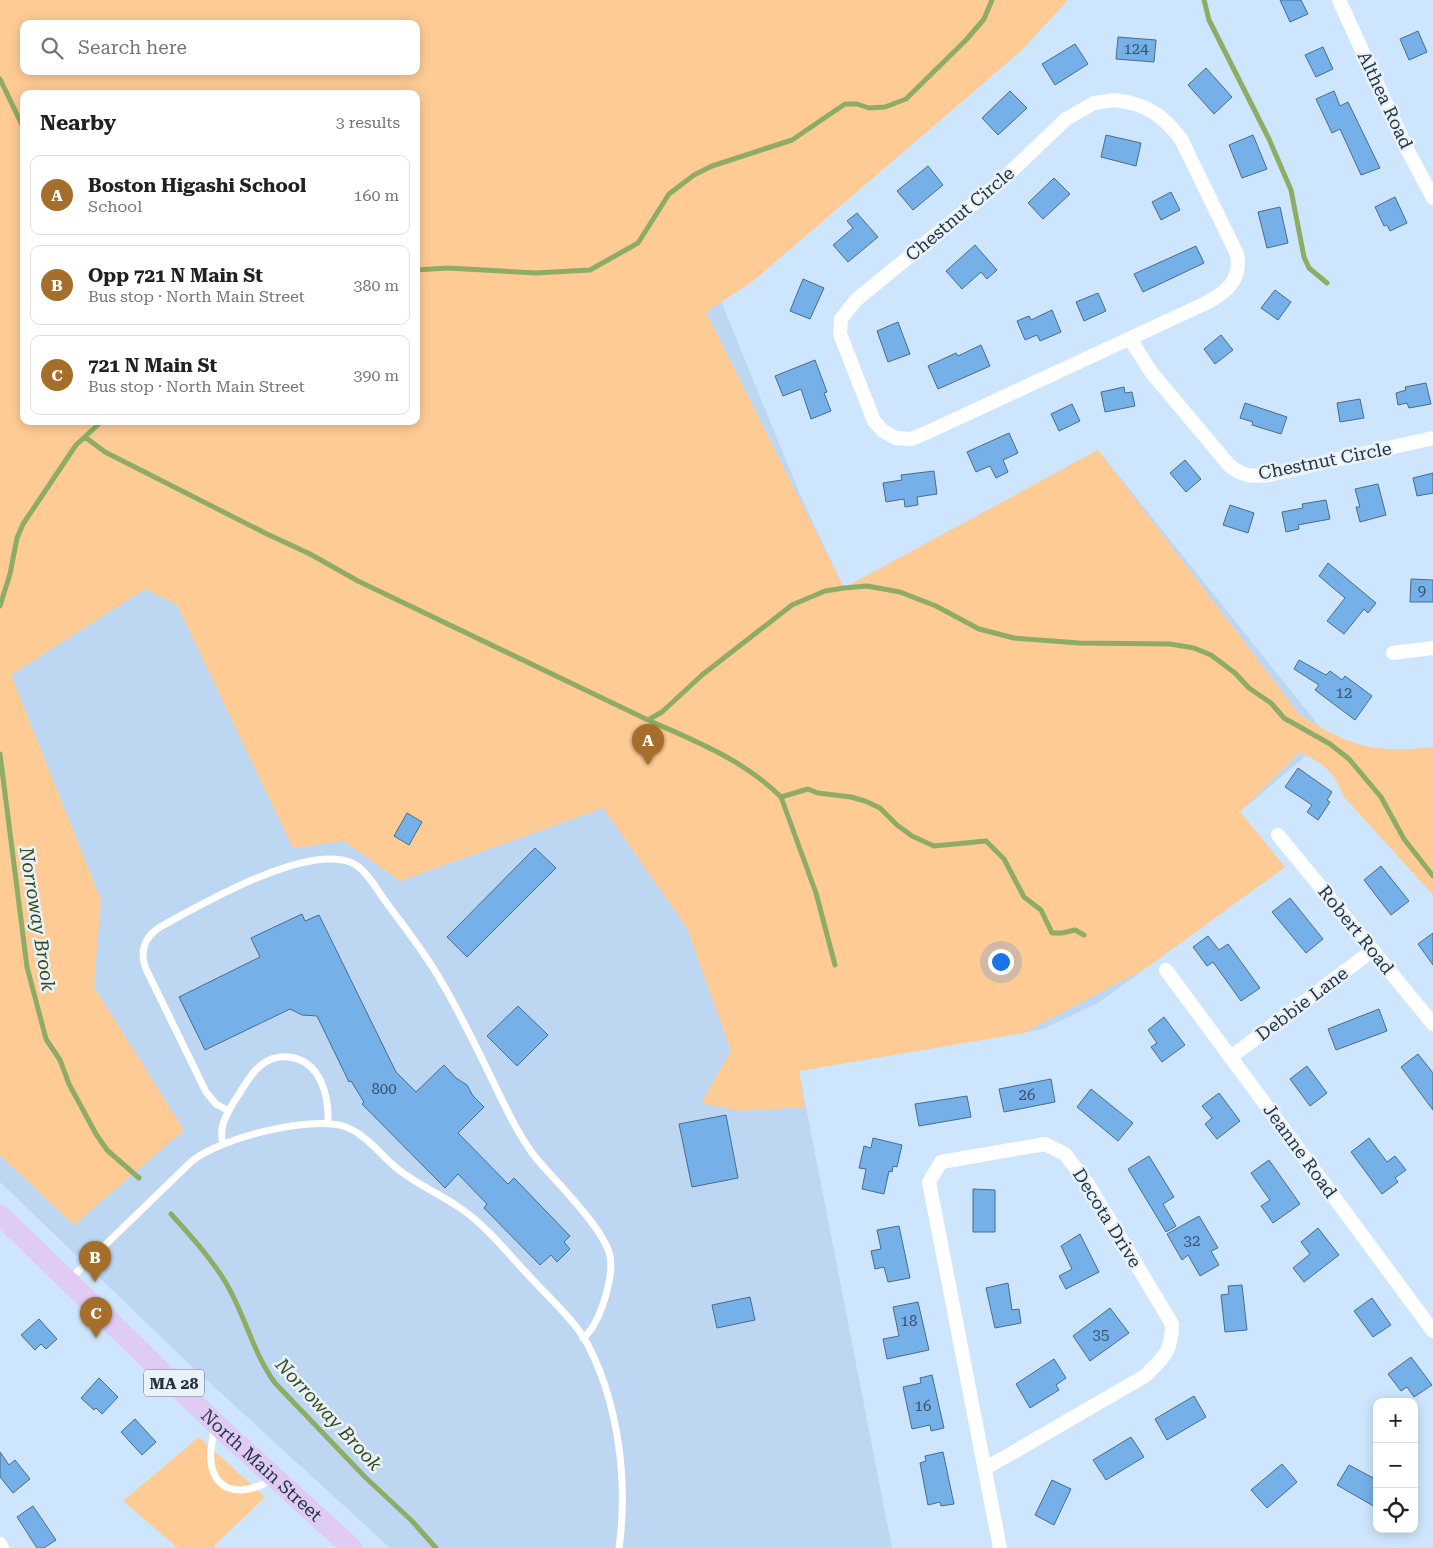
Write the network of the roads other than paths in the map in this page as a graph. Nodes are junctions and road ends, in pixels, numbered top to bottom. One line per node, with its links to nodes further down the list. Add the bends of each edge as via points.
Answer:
1 (1339, 0): 2 (street, Althea Road, via 1406,147)
2 (1433, 198)
3 (1130, 339): 3 (street, Chestnut Circle, via 926,433 903,439 889,435 874,420 842,342 839,326 850,305 992,189 1066,119 1094,103 1114,100 1152,110 1175,131 1190,156 1238,260 1235,279 1220,296); 4 (street, Chestnut Circle, via 1151,372 1229,465 1240,473 1269,475)
4 (1433, 438)
5 (1433, 648): 6 (street)
6 (1393, 653)
7 (1278, 835): 8 (street, Robert Road)
8 (1373, 950): 10 (street, Robert Road); 11 (street, Debbie Lane)
9 (1166, 970): 11 (street, Jeanne Road)
10 (1433, 1024)
11 (1231, 1057): 17 (street, Jeanne Road)
12 (229, 1111): 13 (lane, via 259,1066 285,1057 302,1061 319,1078 328,1105); 14 (lane, via 221,1130); 18 (lane, via 212,1100 201,1083 147,971 142,955 144,944 160,927 272,871 308,862 350,862 368,877 431,963 525,1144 606,1245 610,1268 600,1314 594,1327)
13 (328, 1123): 14 (lane, via 300,1125); 18 (lane, via 354,1131 400,1171 473,1218)
14 (223, 1143): 16 (lane, via 192,1161)
15 (0, 1215): 16 (main road, North Main Street / MA 28)
16 (68, 1280): 19 (main road, North Main Street / MA 28)
17 (1433, 1332)
18 (583, 1338): 25 (lane, via 604,1385 616,1436 622,1499)
19 (217, 1425): 21 (main road, North Main Street / MA 28); 21 (lane, via 209,1445 209,1462 222,1483 244,1492)
20 (986, 1468): 20 (street, Decota Drive, via 1146,1376 1163,1358 1172,1342 1172,1324 1088,1184 1065,1154 1045,1144 941,1162 929,1182); 26 (street, Decota Drive)
21 (274, 1478): 24 (main road, North Main Street / MA 28)
22 (0, 1544): 23 (street)
23 (2, 1548)
24 (352, 1548)
25 (619, 1548)
26 (1000, 1548)

